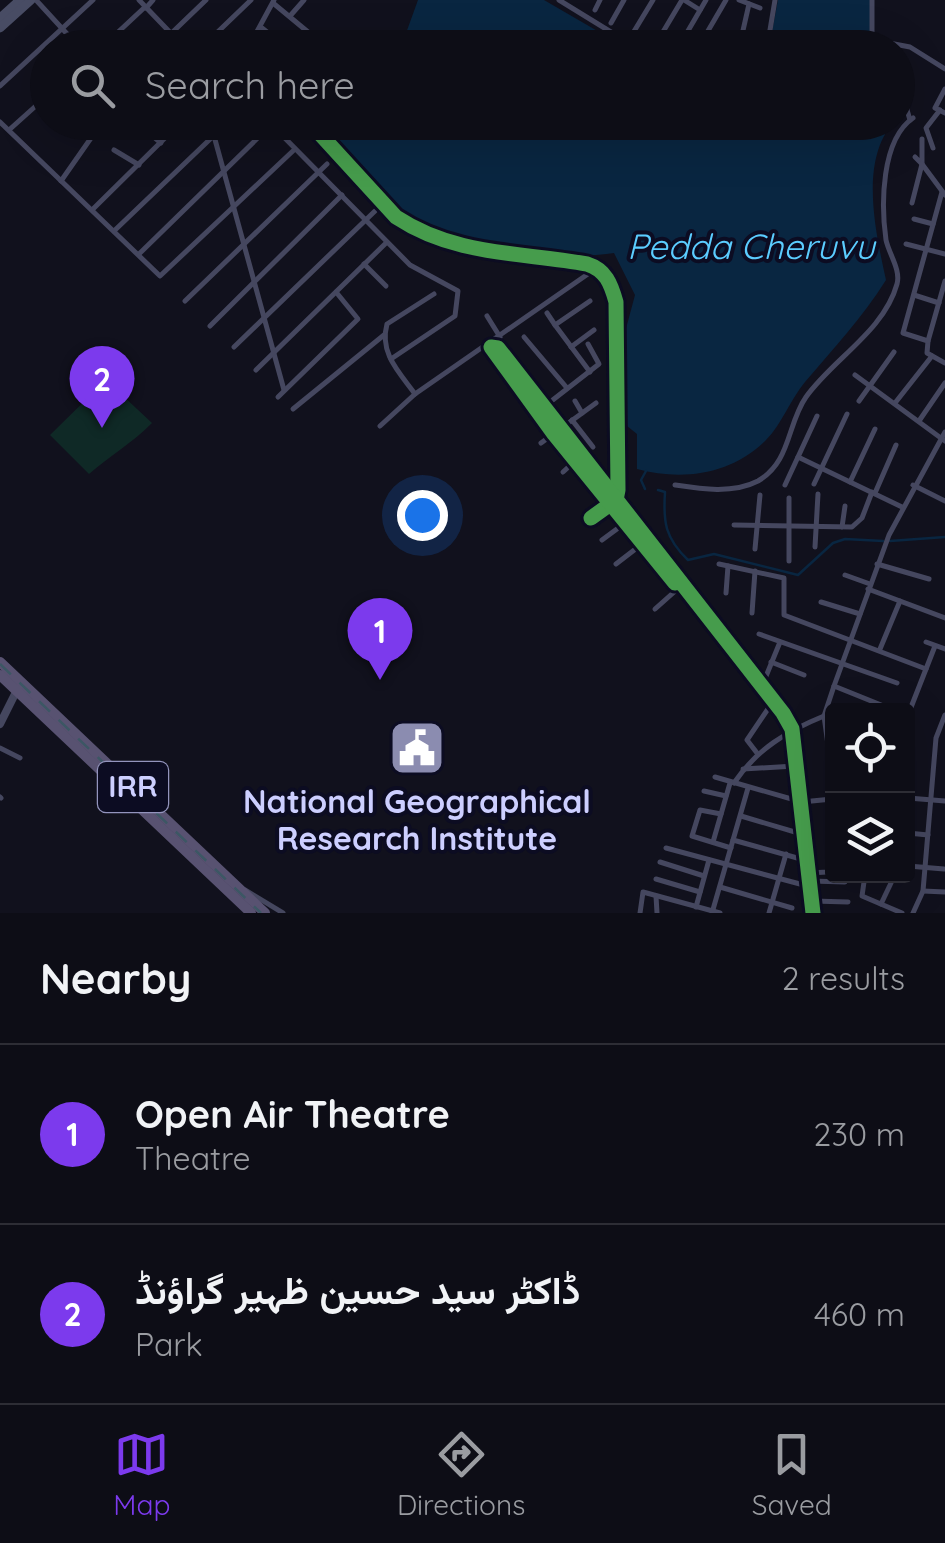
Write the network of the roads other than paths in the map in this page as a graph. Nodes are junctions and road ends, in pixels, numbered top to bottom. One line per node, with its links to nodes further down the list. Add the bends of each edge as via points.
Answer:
1 (20, 0): 25 (main road)
2 (34, 0): 27 (main road); 29 (street)
3 (93, 0): 29 (street)
4 (138, 0): 20 (street)
5 (153, 0): 20 (street)
6 (206, 0): 32 (street)
7 (251, 0): 33 (street)
8 (304, 0): 24 (street)
9 (559, 0): 36 (street)
10 (600, 0): 22 (street)
11 (624, 0): 26 (street)
12 (653, 0): 37 (street)
13 (683, 0): 23 (street); 38 (street)
14 (706, 0): 23 (street)
15 (726, 0): 40 (street)
16 (774, 0): 42 (street)
17 (872, 0): 43 (street)
18 (273, 1): 24 (street); 28 (street)
19 (745, 2): 21 (street); 41 (street)
20 (145, 7): 30 (street); 31 (street)
21 (760, 8)
22 (595, 10)
23 (700, 10): 39 (street)
24 (290, 16): 35 (street)
25 (0, 18)
26 (611, 23)
27 (0, 28)
28 (262, 28): 34 (street)
29 (62, 29)
30 (120, 30)
31 (169, 30)
32 (175, 30)
33 (220, 30)
34 (264, 30)
35 (306, 30)
36 (608, 30)
37 (635, 30)
38 (664, 30)
39 (688, 30)
40 (708, 30)
41 (741, 30)
42 (770, 30)
43 (872, 30)
44 (915, 50): 46 (street)
45 (30, 58): 47 (street)
46 (945, 69)
47 (0, 86)
48 (945, 88): 50 (street, via 935,108)
49 (30, 111): 52 (street)
50 (942, 112): 64 (street, via 926,128)
51 (0, 122): 52 (street)
52 (9, 130): 73 (street)
53 (922, 139): 69 (street)
54 (90, 140): 73 (street)
55 (157, 140): 63 (street)
56 (164, 140): 63 (street)
57 (210, 140): 83 (street)
58 (215, 140): 71 (street)
59 (254, 140): 71 (street)
60 (286, 140): 65 (street)
61 (325, 140): 91 (street, via 410,227 486,254)
62 (897, 140): 153 (street, via 886,187 886,236 898,277 889,301 808,395 787,448 767,474 733,488)
63 (161, 143): 70 (street)
64 (933, 148)
65 (295, 149): 72 (street); 77 (street)
66 (114, 150): 70 (street)
67 (915, 157): 69 (street)
68 (326, 164): 72 (street)
69 (922, 164): 74 (street); 76 (street)
70 (139, 165): 78 (street)
71 (224, 170): 77 (street); 88 (street)
72 (318, 172): 75 (street); 86 (street)
73 (61, 181): 78 (street)
74 (943, 194): 82 (street)
75 (342, 195): 81 (street); 93 (street)
76 (912, 203)
77 (233, 209): 86 (street); 88 (street, via 166,274 160,276)
78 (92, 210): 83 (street)
79 (376, 211): 81 (street)
80 (914, 218): 82 (street)
81 (366, 221): 84 (street); 103 (street)
82 (932, 224): 87 (street)
83 (114, 231): 88 (street)
84 (387, 242): 90 (street); 118 (street, via 410,265 458,290 460,302 455,316)
85 (906, 244): 87 (street)
86 (244, 245): 93 (street); 99 (street)
87 (926, 249): 89 (street); 97 (street)
88 (139, 254)
89 (945, 254)
90 (364, 264): 94 (street); 95 (street)
91 (598, 268): 109 (street); 162 (street, via 616,302)
92 (945, 281): 100 (street)
93 (253, 282): 103 (street); 105 (street)
94 (386, 286)
95 (336, 292): 115 (street); 127 (street, via 358,319)
96 (434, 294): 107 (street, via 387,324)
97 (914, 295): 100 (street); 110 (street, via 903,334)
98 (590, 300): 104 (street)
99 (184, 301)
100 (938, 303): 110 (street)
101 (547, 313): 104 (street)
102 (487, 316): 109 (street)
103 (264, 318): 112 (street); 115 (street)
104 (555, 325): 113 (street)
105 (210, 326)
106 (594, 330): 113 (street)
107 (384, 335): 118 (street); 134 (street)
108 (524, 336): 126 (street)
109 (500, 337): 128 (street)
110 (928, 341): 117 (street)
111 (588, 344): 122 (street, via 600,363)
112 (234, 347)
113 (571, 347): 122 (street)
114 (894, 352): 125 (street)
115 (273, 353): 121 (street); 127 (street)
116 (945, 353): 119 (street)
117 (932, 356): 119 (street); 133 (street)
118 (390, 359): 128 (street)
119 (943, 362)
120 (509, 368): 135 (street)
121 (256, 370)
122 (590, 372): 126 (street)
123 (855, 375): 125 (street)
124 (945, 383): 140 (street)
125 (872, 386): 131 (street); 133 (street)
126 (568, 389): 135 (street)
127 (284, 390): 129 (street)
128 (416, 394): 141 (street)
129 (278, 397)
130 (575, 401): 136 (street)
131 (859, 401)
132 (596, 403): 136 (street)
133 (895, 403): 140 (street)
134 (293, 409)
135 (541, 409): 143 (street)
136 (582, 413): 139 (street)
137 (847, 414): 150 (street)
138 (817, 416): 148 (street)
139 (572, 420): 143 (street); 147 (street)
140 (919, 421): 144 (street)
141 (380, 426)
142 (875, 429): 152 (street)
143 (557, 431): 145 (street); 149 (street)
144 (944, 437): 155 (street)
145 (541, 443)
146 (896, 444): 157 (street)
147 (593, 448)
148 (798, 457): 150 (street); 156 (street)
149 (578, 458): 151 (street); 162 (street)
150 (821, 468): 152 (street); 154 (street)
151 (564, 472)
152 (850, 482): 157 (street)
153 (675, 484)
154 (814, 484)
155 (912, 484): 161 (street); 164 (street)
156 (784, 485)
157 (873, 492): 164 (street); 171 (street, via 857,525)
158 (818, 494): 170 (street)
159 (760, 496): 168 (street)
160 (789, 498): 169 (street)
161 (945, 501)
162 (613, 502): 165 (street); 166 (street); 173 (street)
163 (845, 506): 171 (street)
164 (902, 507): 179 (street)
165 (591, 518)
166 (624, 523): 172 (street); 173 (street)
167 (734, 525): 168 (street)
168 (757, 525): 169 (street); 175 (street)
169 (789, 525): 170 (street); 176 (street)
170 (816, 526): 171 (street); 174 (street)
171 (842, 527)
172 (602, 540)
173 (644, 542): 177 (street); 184 (street)
174 (814, 547)
175 (755, 549)
176 (788, 561)
177 (616, 564)
178 (719, 564): 180 (street)
179 (877, 564): 183 (street); 185 (street)
180 (728, 566): 181 (street); 186 (street)
181 (756, 571): 190 (street); 194 (street, via 784,578 784,615)
182 (845, 575): 185 (street)
183 (929, 579)
184 (681, 584): 189 (street); 207 (street)
185 (869, 586): 187 (street); 191 (street)
186 (726, 593)
187 (900, 601): 192 (street); 199 (street)
188 (821, 602): 191 (street)
189 (655, 609)
190 (752, 613)
191 (860, 614): 194 (street)
192 (945, 618)
193 (759, 634): 195 (street)
194 (850, 640): 199 (street); 202 (street)
195 (780, 642): 201 (street); 202 (street)
196 (926, 642): 197 (street)
197 (935, 646): 198 (street); 203 (street)
198 (945, 649)
199 (880, 650): 203 (street)
200 (0, 662): 241 (main road, IRR)
201 (772, 662): 205 (street); 207 (street)
202 (842, 664): 206 (street); 208 (street)
203 (926, 670): 214 (street)
204 (0, 675): 209 (main road, IRR)
205 (804, 675)
206 (897, 683)
207 (762, 686): 210 (street)
208 (834, 686): 211 (street); 216 (street)
209 (16, 690): 218 (street); 241 (main road, IRR)
210 (774, 700): 219 (street); 221 (street, via 748,740)
211 (867, 700): 212 (street); 213 (street)
212 (866, 703)
213 (875, 703)
214 (913, 703)
215 (945, 714): 232 (street, via 936,738)
216 (824, 716): 217 (street); 219 (street)
217 (825, 722)
218 (0, 724)
219 (792, 729): 221 (street); 223 (street)
220 (0, 748): 222 (street)
221 (757, 754): 224 (street)
222 (20, 758)
223 (796, 766): 224 (street); 234 (street)
224 (743, 770): 226 (street)
225 (715, 777): 226 (street)
226 (732, 783): 227 (street); 229 (street)
227 (748, 788): 234 (street); 236 (street)
228 (704, 791): 229 (street)
229 (726, 796): 235 (street)
230 (915, 799): 232 (street)
231 (825, 800): 234 (street)
232 (932, 800): 233 (street); 238 (street)
233 (945, 801)
234 (802, 802): 239 (street)
235 (721, 814): 242 (street); 242 (street, via 700,810 692,834)
236 (740, 816): 239 (street); 240 (street)
237 (915, 834): 238 (street)
238 (928, 835): 251 (street)
239 (805, 836): 247 (street)
240 (734, 840): 244 (street); 245 (street)
241 (187, 844): 262 (main road, IRR); 275 (main road, IRR)
242 (713, 844): 244 (street)
243 (666, 848): 246 (street)
244 (731, 848): 249 (street)
245 (786, 854): 247 (street); 256 (street)
246 (709, 860): 249 (street); 254 (street)
247 (808, 861): 255 (street)
248 (660, 862): 254 (street)
249 (726, 864): 256 (street); 263 (street)
250 (915, 866): 251 (street)
251 (925, 867): 252 (street); 264 (street)
252 (944, 869)
253 (825, 873): 255 (street)
254 (704, 876): 265 (street)
255 (810, 877): 258 (street); 268 (street)
256 (779, 878): 261 (street); 269 (street)
257 (656, 879): 265 (street)
258 (825, 879)
259 (864, 883): 271 (street, via 862,896)
260 (891, 883): 271 (street)
261 (800, 884)
262 (238, 886): 276 (main road, IRR); 277 (street)
263 (720, 887): 269 (street); 274 (street)
264 (923, 891): 266 (street); 283 (street)
265 (700, 892): 272 (street)
266 (945, 892)
267 (656, 896): 272 (street); 278 (street, via 641,893); 279 (street)
268 (813, 901): 270 (street); 281 (street)
269 (772, 902): 273 (street); 280 (street)
270 (848, 902)
271 (881, 904): 282 (street)
272 (696, 907): 274 (street)
273 (792, 908)
274 (715, 912)
275 (251, 913)
276 (265, 913)
277 (283, 913)
278 (640, 913)
279 (656, 913)
280 (768, 913)
281 (813, 913)
282 (902, 913)
283 (913, 913)

